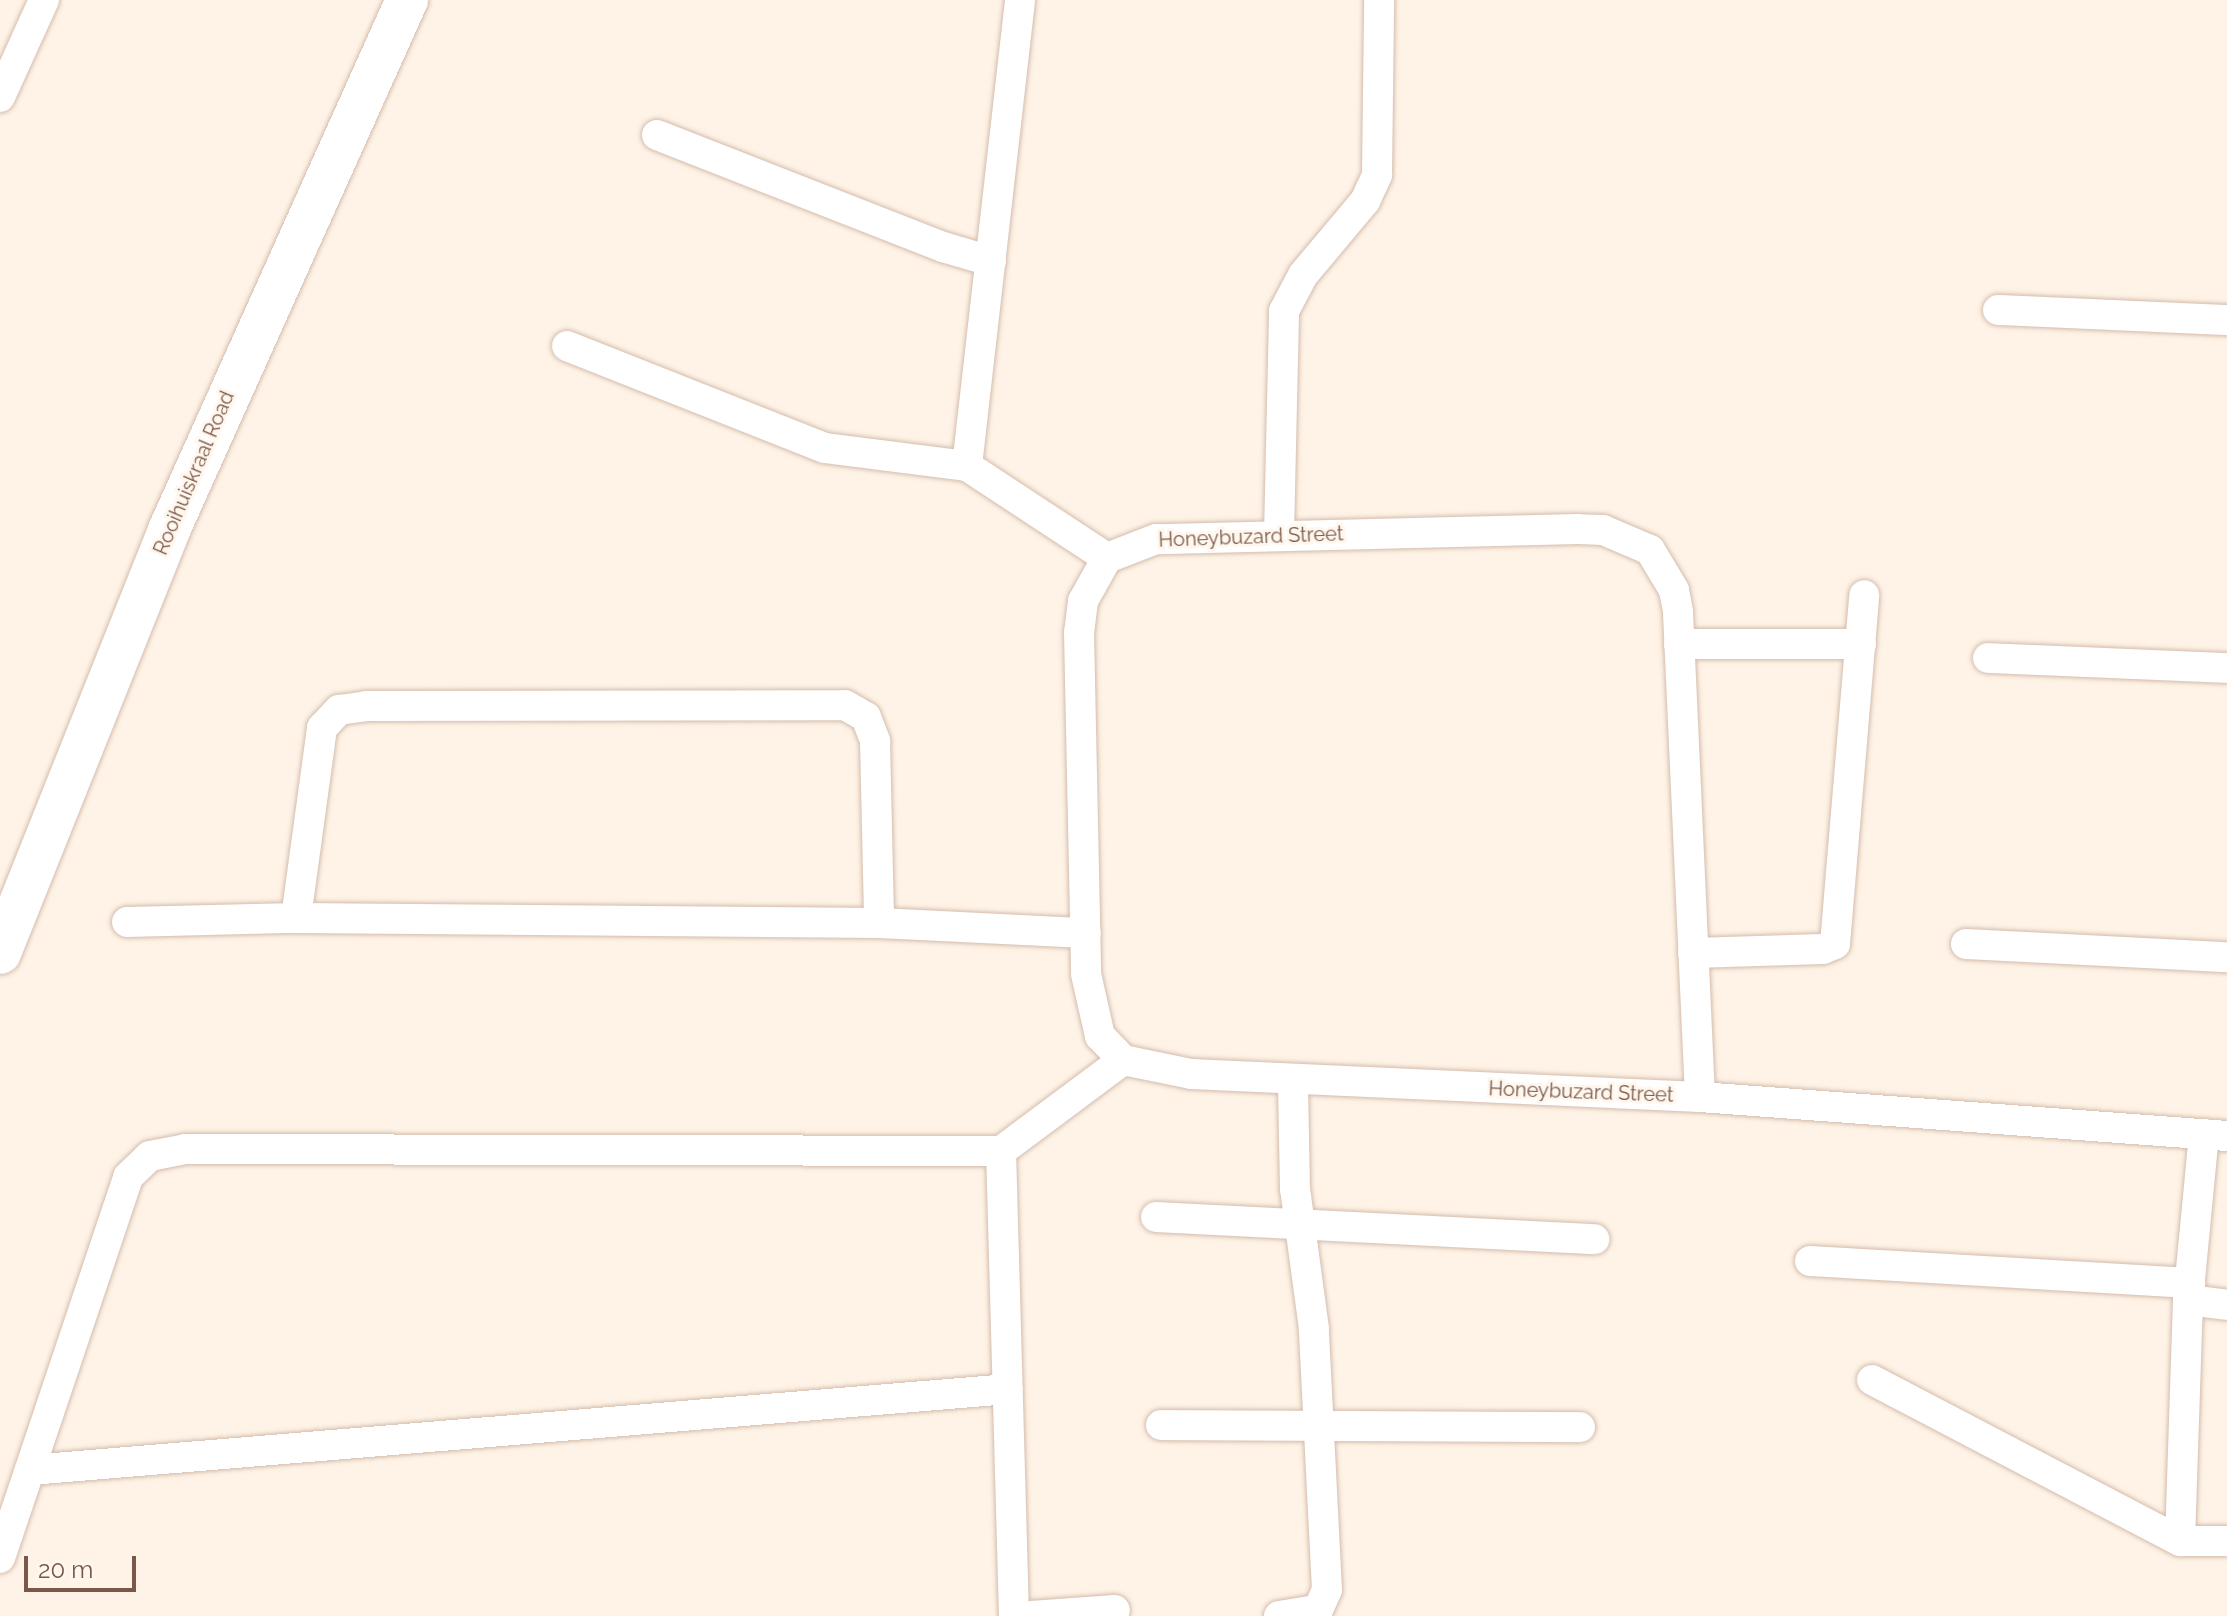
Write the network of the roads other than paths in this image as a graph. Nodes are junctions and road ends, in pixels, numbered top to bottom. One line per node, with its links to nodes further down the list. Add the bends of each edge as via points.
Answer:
1 (44, 0): 5 (street)
2 (407, 0): 24 (main road, Rooihuiskraal Road, via 169,530)
3 (1020, 0): 7 (street)
4 (1379, 0): 12 (street, via 1377,175 1365,201 1303,275 1284,311)
5 (0, 97)
6 (657, 135): 7 (street)
7 (991, 261): 11 (street)
8 (1998, 310): 9 (street)
9 (2227, 320)
10 (567, 346): 11 (street, via 825,448)
11 (967, 466): 13 (street)
12 (1279, 535): 13 (street, Honeybuzard Street, via 1156,539); 15 (street, Honeybuzard Street, via 1603,530 1650,550 1663,567 1674,590)
13 (1107, 558): 22 (street, via 1083,601 1079,632)
14 (1864, 595): 16 (street)
15 (1679, 644): 16 (street); 25 (street, Honeybuzard Street)
16 (1861, 644): 25 (street, via 1835,944 1823,949)
17 (1988, 658): 18 (street)
18 (2227, 668)
19 (296, 918): 20 (street); 21 (street); 21 (street, via 322,728 339,710 845,705 866,717 875,741)
20 (127, 922)
21 (879, 923): 22 (street)
22 (1086, 933): 27 (street, via 1091,1012 1100,1036)
23 (1966, 944): 26 (street)
24 (0, 953)
25 (1693, 953): 29 (street, Honeybuzard Street)
26 (2227, 957)
27 (1123, 1060): 28 (street, Honeybuzard Street, via 1157,1070); 31 (street)
28 (1293, 1080): 29 (street, Honeybuzard Street); 33 (street)
29 (1700, 1097): 30 (street, Honeybuzard Street)
30 (2215, 1135): 36 (street)
31 (1001, 1151): 39 (street); 43 (street, via 185,1149 150,1156 128,1177)
32 (1156, 1217): 33 (street)
33 (1298, 1221): 34 (street); 40 (street, via 1314,1329)
34 (1594, 1239)
35 (1810, 1261): 36 (street)
36 (2189, 1291): 37 (street); 44 (street)
37 (2227, 1305)
38 (1872, 1380): 44 (street)
39 (1008, 1389): 43 (street); 48 (street)
40 (1318, 1423): 41 (street); 42 (street); 50 (street, via 1327,1598 1308,1615)
41 (1161, 1425)
42 (1580, 1427)
43 (30, 1470): 46 (street)
44 (2180, 1541): 45 (street)
45 (2227, 1541)
46 (0, 1558)
47 (1115, 1610): 49 (street)
48 (1014, 1616)
49 (1031, 1616)
50 (1279, 1616)

